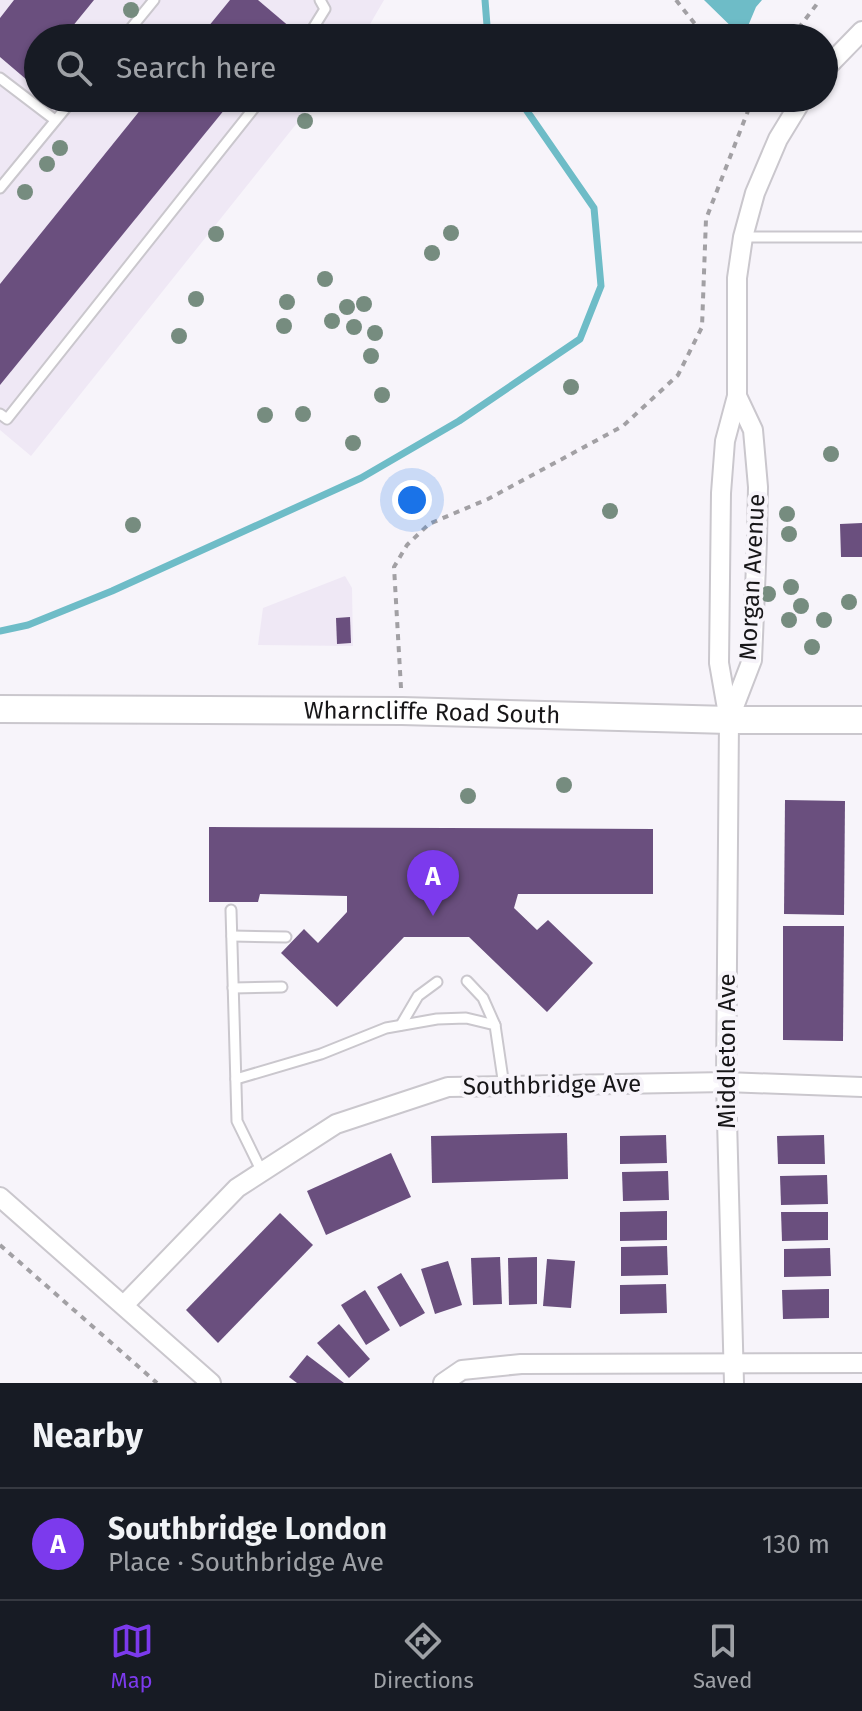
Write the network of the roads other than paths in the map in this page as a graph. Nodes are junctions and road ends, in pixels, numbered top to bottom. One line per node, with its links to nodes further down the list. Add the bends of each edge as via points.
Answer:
1 (154, 0): 3 (lane)
2 (320, 0): 4 (lane, via 325,9)
3 (134, 24)
4 (316, 24)
5 (862, 31): 6 (street)
6 (838, 56)
7 (0, 78): 8 (lane)
8 (24, 96)
9 (45, 112): 13 (lane)
10 (62, 112): 13 (lane)
11 (251, 112): 18 (lane, via 7,419)
12 (795, 112): 15 (street, Morgan Avenue, via 765,166)
13 (55, 120): 14 (lane)
14 (0, 188)
15 (743, 237): 16 (lane); 17 (street, Morgan Avenue, via 735,307)
16 (862, 237)
17 (737, 396): 20 (street, Morgan Avenue, via 725,441 721,493 719,663); 20 (street, Morgan Avenue, via 753,430 757,541 752,660)
18 (0, 414)
19 (0, 709): 20 (main road, Wharncliffe Road South, via 402,711)
20 (729, 720): 21 (main road, Wharncliffe Road South); 32 (street, Middleton Ave)
21 (862, 720)
22 (231, 910): 23 (lane)
23 (232, 936): 24 (lane); 28 (lane)
24 (286, 937)
25 (467, 981): 30 (lane, via 483,998)
26 (437, 982): 29 (lane, via 418,996)
27 (282, 987): 28 (lane)
28 (233, 988): 31 (lane)
29 (401, 1025): 30 (lane, via 466,1018); 31 (lane)
30 (495, 1025): 33 (lane)
31 (236, 1079): 35 (lane, via 237,1121)
32 (726, 1082): 33 (street, Southbridge Ave); 34 (street, Southbridge Ave); 38 (street, Middleton Ave)
33 (504, 1086): 35 (street, Southbridge Ave, via 448,1087 336,1124)
34 (862, 1087)
35 (262, 1172): 37 (street, Southbridge Ave, via 237,1188)
36 (0, 1197): 37 (street)
37 (124, 1305): 40 (street)
38 (735, 1361): 39 (street); 41 (street, via 521,1364 462,1370); 42 (street, Middleton Ave)
39 (862, 1363)
40 (211, 1383)
41 (443, 1383)
42 (734, 1383)

